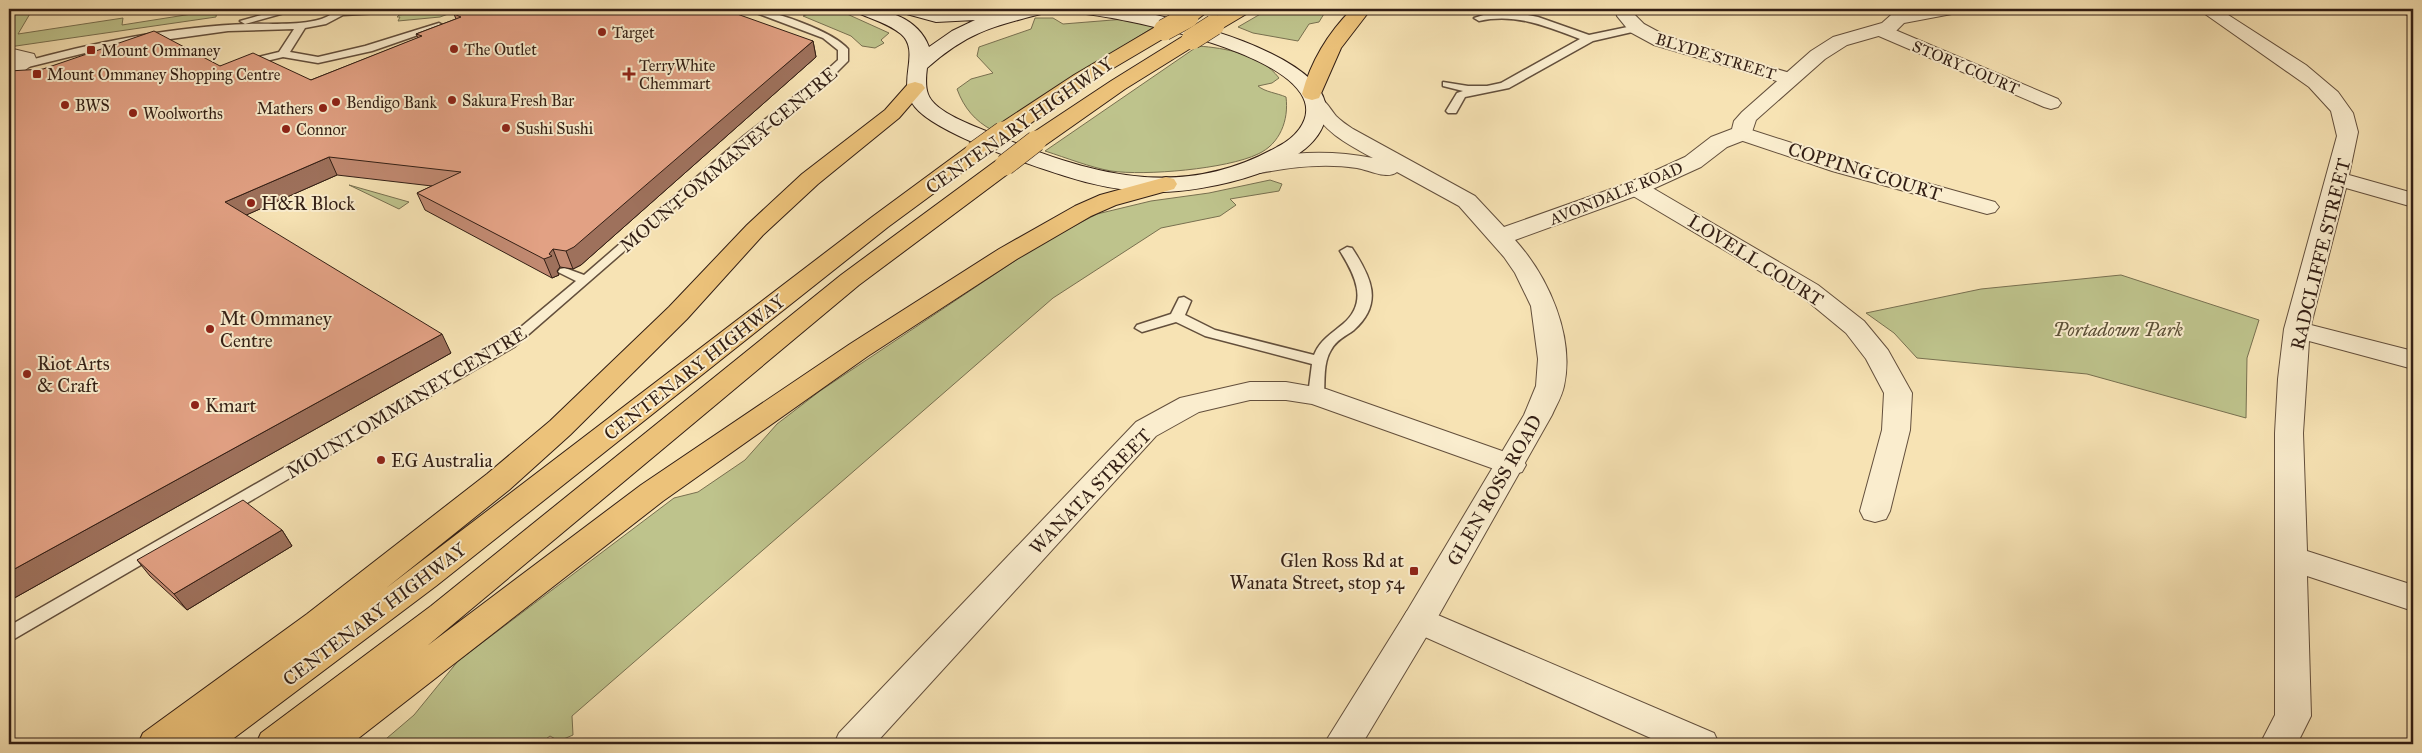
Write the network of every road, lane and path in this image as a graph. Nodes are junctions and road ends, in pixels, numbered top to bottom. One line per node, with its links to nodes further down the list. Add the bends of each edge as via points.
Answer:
1 (291, 9): 21 (lane, via 277,19); 28 (lane, via 236,23 80,45)
2 (398, 9): 14 (lane)
3 (750, 9): 47 (lane, MOUNT OMMANEY CENTRE, via 827,36 843,49 843,61 754,133)
4 (864, 9): 30 (street, via 901,25 913,35 920,49)
5 (909, 9): 17 (street, via 944,16)
6 (1039, 9): 17 (street)
7 (1086, 9): 34 (street, GLEN ROSS ROAD, via 1144,18 1253,52 1289,71)
8 (1242, 9): 63 (highway, CENTENARY HIGHWAY, bridge, via 1118,85 1036,141 850,280 443,615)
9 (1362, 9): 34 (highway, via 1344,27 1332,46 1316,79)
10 (1624, 9): 23 (street, BLYDE STREET)
11 (1950, 9): 24 (street, via 1898,19)
12 (2208, 9): 39 (street, RADCLIFFE STREET, via 2308,77 2340,109 2348,136)
13 (2407, 9): 16 (street)
14 (341, 10): 22 (lane, via 329,20)
15 (1498, 11): 19 (lane); 26 (lane, via 1539,20)
16 (2413, 11)
17 (1013, 13): 30 (street, via 954,36)
18 (1195, 13): 62 (highway, CENTENARY HIGHWAY, bridge, via 1081,79 975,152 880,222 425,577)
19 (1479, 18)
20 (446, 24): 27 (lane, via 368,49 318,60)
21 (283, 26): 22 (lane); 25 (lane)
22 (301, 27): 27 (lane)
23 (1637, 28): 26 (lane); 31 (street, BLYDE STREET, via 1661,41)
24 (1881, 30): 31 (street, via 1840,42 1818,55); 35 (street, STORY COURT)
25 (199, 32): 28 (lane); 28 (lane)
26 (1589, 39): 33 (lane, via 1509,85)
27 (284, 54): 29 (lane)
28 (15, 64)
29 (235, 65)
30 (917, 77): 40 (street, via 921,101 934,114 974,133 1097,178); 61 (highway, via 892,114 810,179 755,230 678,313 560,428 498,482 319,623)
31 (1790, 79): 37 (street, via 1749,116)
32 (1447, 84): 33 (lane)
33 (1475, 92): 36 (lane, via 1461,95)
34 (1314, 98): 38 (street, via 1316,114 1306,136 1297,145); 44 (street, GLEN ROSS ROAD, via 1336,128 1458,195 1472,205)
35 (2051, 103)
36 (1452, 111)
37 (1742, 133): 41 (street, AVONDALE ROAD, via 1719,142 1693,162); 43 (street, COPPING COURT, via 1840,166)
38 (1260, 166): 40 (street, via 1218,179); 44 (street, GLEN ROSS ROAD, via 1313,158 1373,164 1402,176)
39 (2337, 179): 42 (street); 51 (street, RADCLIFFE STREET)
40 (1166, 184): 64 (highway, via 1108,200 1075,215 859,350 652,493)
41 (1636, 188): 44 (street, AVONDALE ROAD); 56 (street, LOVELL COURT, via 1809,290 1855,327 1878,356 1898,393 1896,430)
42 (2413, 200)
43 (1988, 207)
44 (1494, 232): 55 (street, GLEN ROSS ROAD, via 1527,273 1544,306 1552,358 1550,386)
45 (1347, 251): 53 (lane, via 1367,291 1364,308 1352,323 1327,343)
46 (565, 272): 47 (lane)
47 (585, 280): 60 (lane, MOUNT OMMANEY CENTRE, via 509,344)
48 (1184, 301): 49 (lane)
49 (1177, 318): 50 (lane); 53 (lane, via 1210,333)
50 (1142, 328)
51 (2298, 329): 52 (street); 57 (street, RADCLIFFE STREET, via 2289,433)
52 (2413, 360)
53 (1319, 361): 54 (lane)
54 (1316, 395): 55 (street, WANATA STREET); 65 (street, WANATA STREET, via 1250,391 1190,405 1146,429)
55 (1511, 466): 59 (street, GLEN ROSS ROAD)
56 (1875, 511)
57 (2290, 558): 58 (street); 68 (street, RADCLIFFE STREET, via 2293,716)
58 (2413, 598)
59 (1419, 620): 66 (street, GLEN ROSS ROAD); 67 (street)
60 (9, 635)
61 (156, 744)
62 (199, 744)
63 (274, 744)
64 (324, 744)
65 (852, 744)
66 (1342, 744)
67 (1701, 744)
68 (2278, 744)

